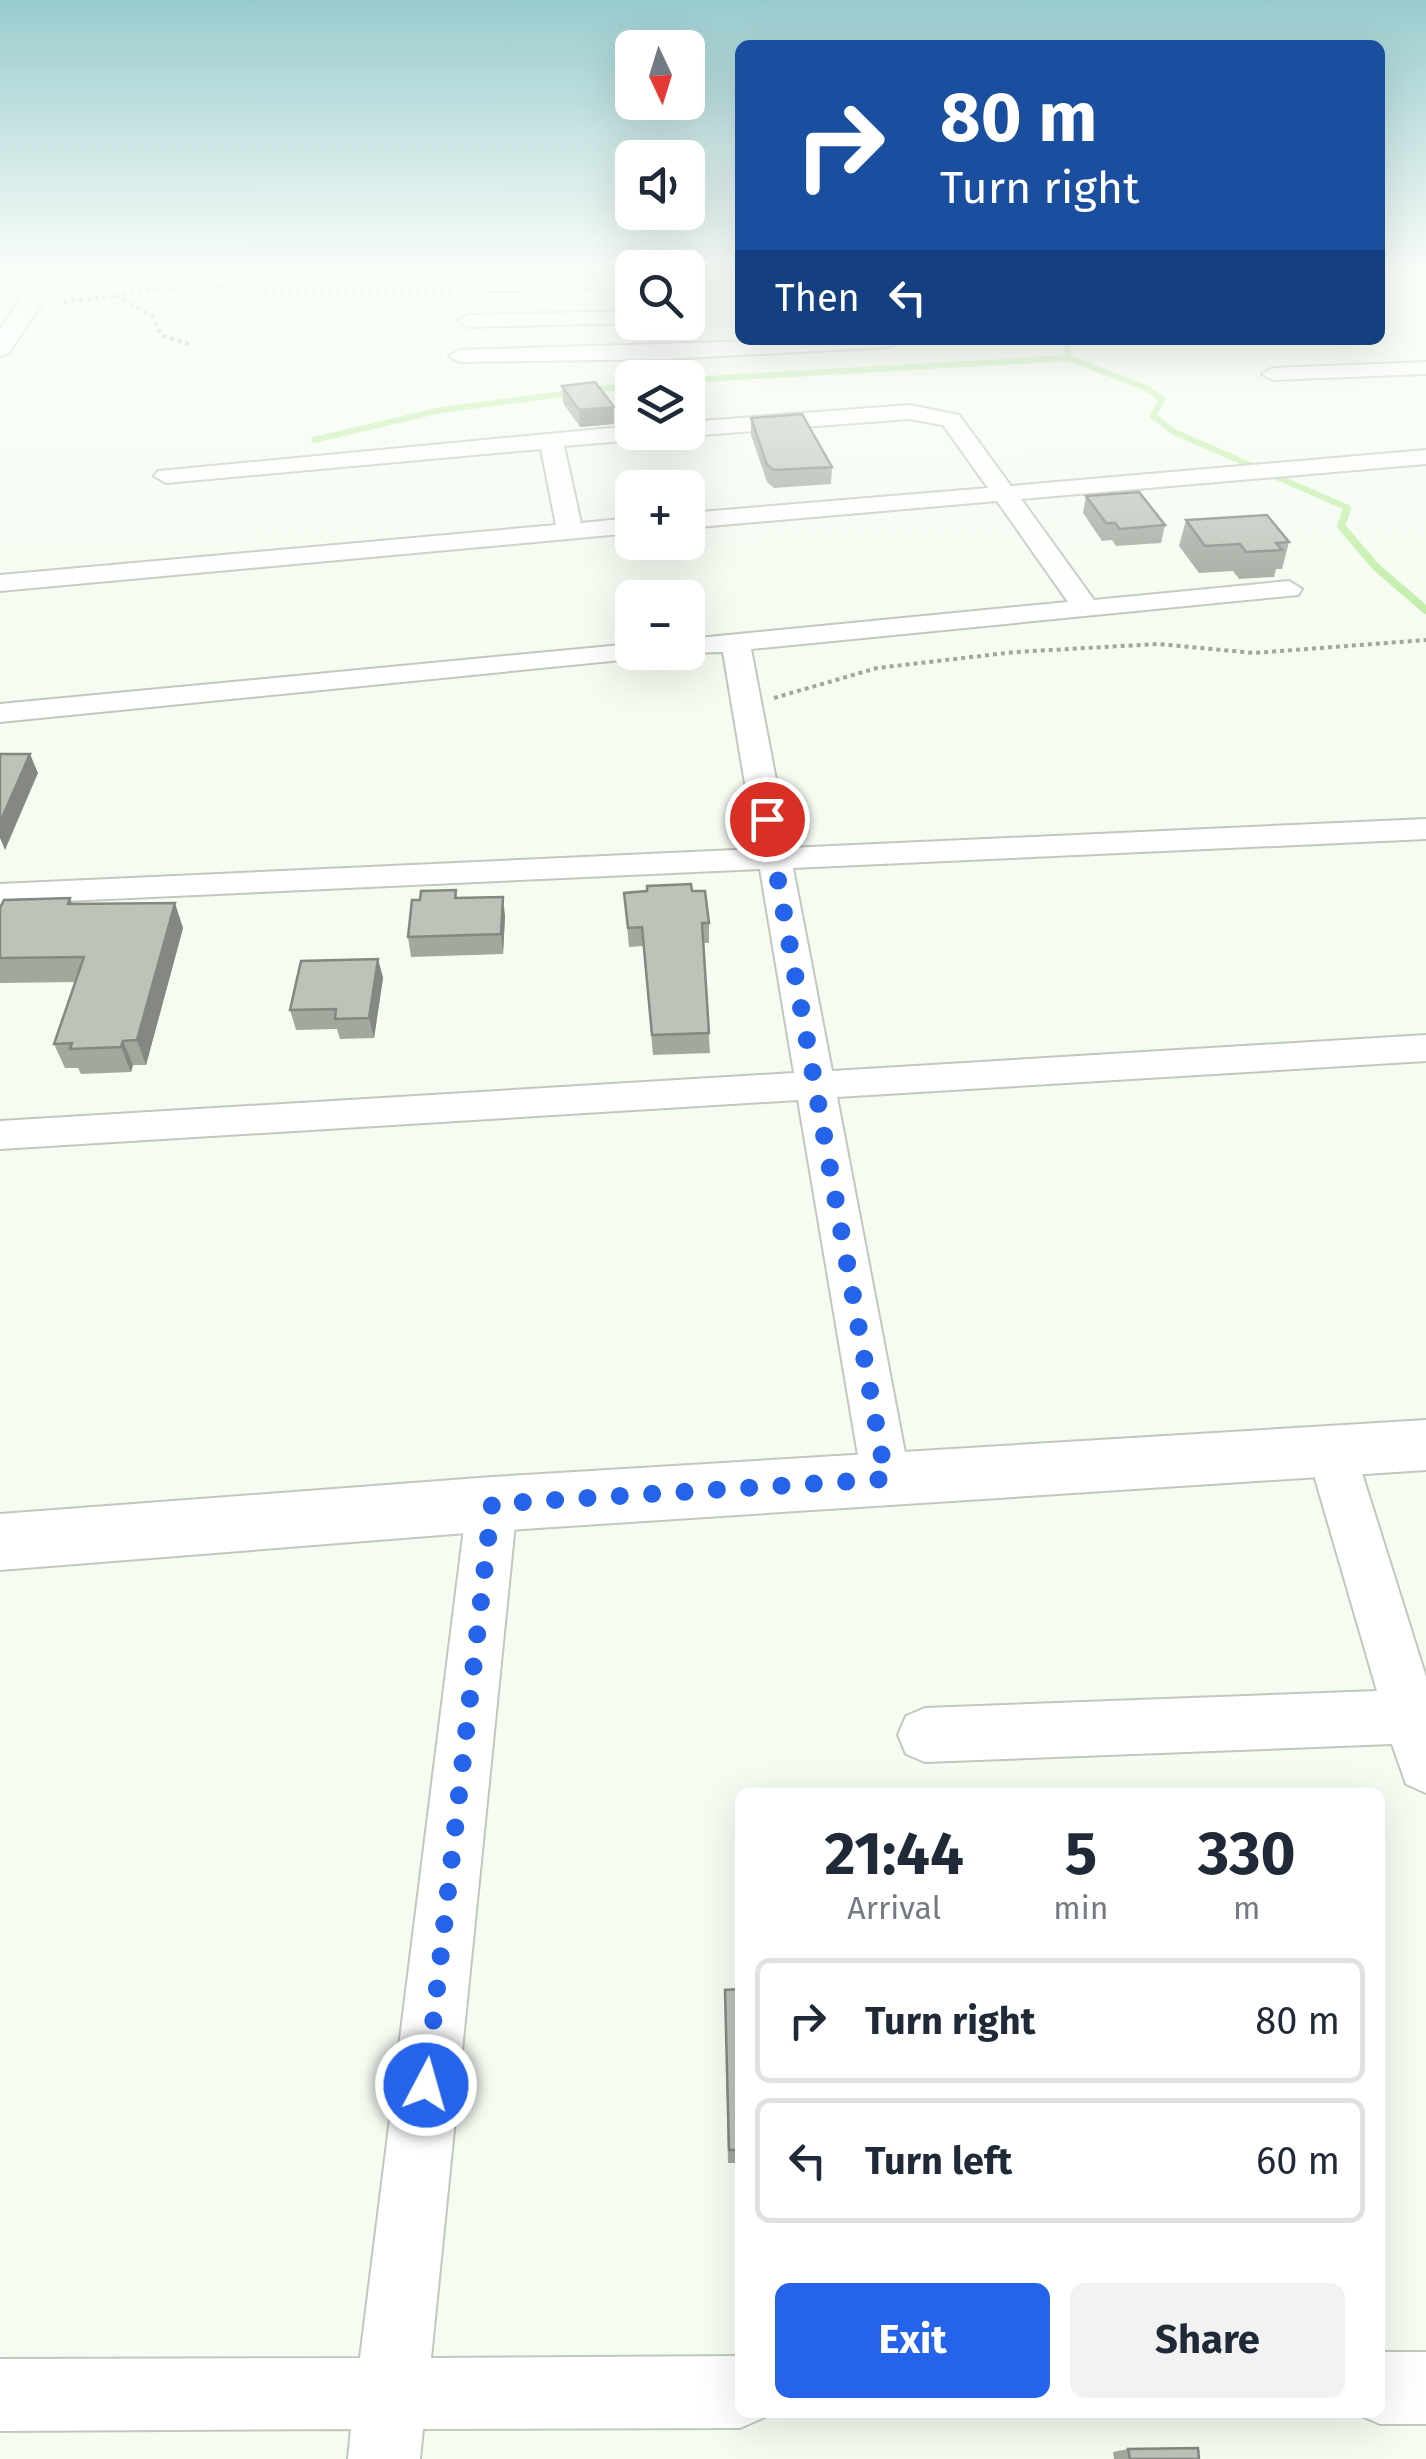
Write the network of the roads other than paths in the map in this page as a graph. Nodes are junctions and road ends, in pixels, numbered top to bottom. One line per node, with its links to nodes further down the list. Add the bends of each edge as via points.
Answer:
1 (705, 428): 6 (street, via 909,412 940,416 957,426)
2 (615, 435): 3 (street)
3 (551, 440): 5 (street); 9 (street)
4 (1426, 456): 6 (street)
5 (166, 476)
6 (1004, 494): 7 (street); 12 (street)
7 (705, 520)
8 (615, 527): 9 (street)
9 (570, 531): 10 (street)
10 (0, 584)
11 (1290, 589): 12 (street)
12 (1088, 609): 13 (street)
13 (736, 642): 14 (street); 18 (street)
14 (705, 645)
15 (615, 654): 16 (street)
16 (0, 713)
17 (1426, 830): 18 (street)
18 (774, 857): 19 (street); 21 (street)
19 (0, 894)
20 (1426, 1048): 21 (street)
21 (815, 1085): 22 (street); 25 (street)
22 (0, 1135)
23 (1426, 1445): 24 (street)
24 (1331, 1451): 25 (street); 28 (street)
25 (886, 1479): 26 (street)
26 (492, 1504): 27 (street); 34 (street)
27 (0, 1542)
28 (1421, 1732): 29 (street)
29 (925, 1735)
30 (1385, 2388): 31 (street)
31 (1426, 2388)
32 (735, 2392): 34 (street)
33 (0, 2395): 34 (street)
34 (387, 2427)

